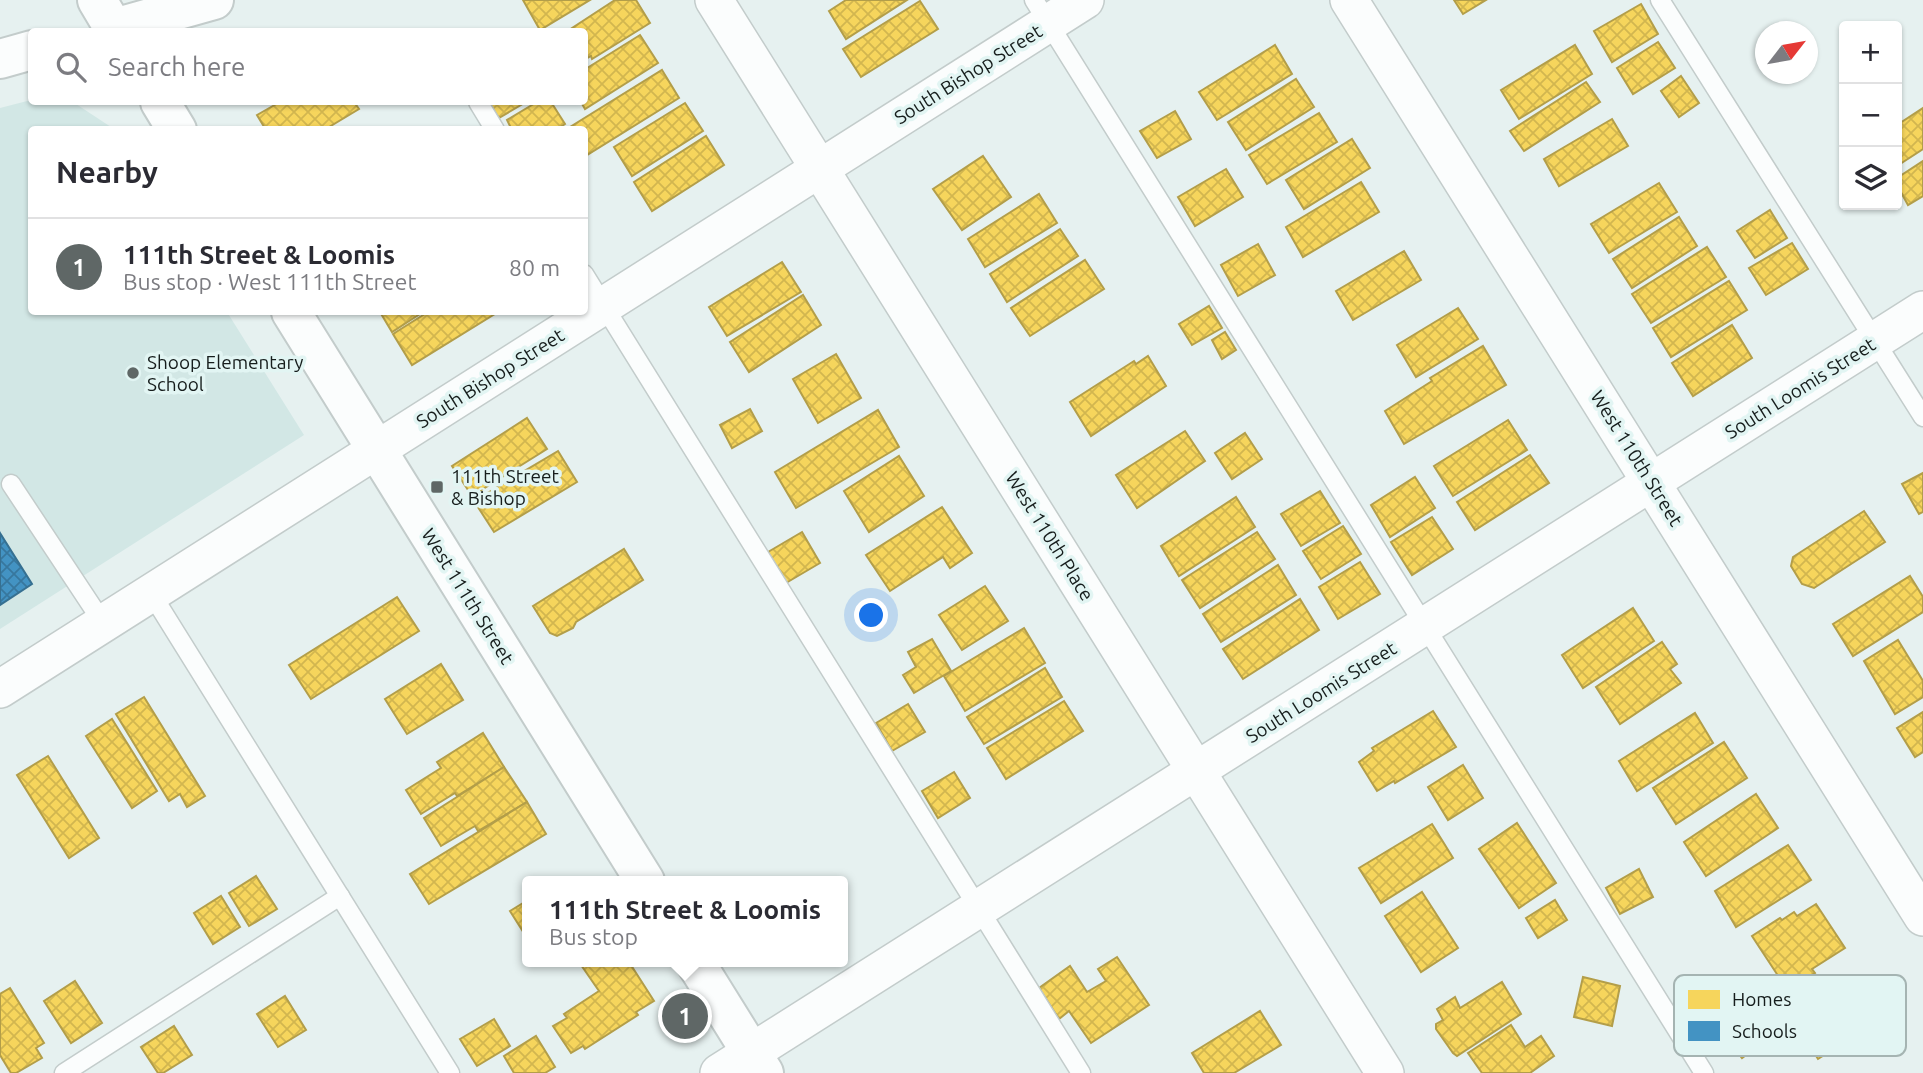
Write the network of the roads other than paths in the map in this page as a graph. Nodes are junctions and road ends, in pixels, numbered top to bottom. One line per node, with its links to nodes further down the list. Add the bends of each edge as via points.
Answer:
1 (214, 0): 7 (main road)
2 (714, 0): 14 (street, West 110th Place)
3 (1086, 0): 6 (street, South Bishop Street)
4 (1349, 0): 22 (street, West 110th Street)
5 (1660, 0): 19 (lane)
6 (1041, 12): 14 (street, South Bishop Street); 26 (lane)
7 (106, 19)
8 (28, 51): 9 (main road)
9 (0, 59)
10 (162, 105): 12 (main road)
11 (480, 105): 13 (lane)
12 (175, 126)
13 (493, 126)
14 (820, 168): 16 (street, South Bishop Street); 28 (street, West 110th Place)
15 (588, 280): 16 (lane)
16 (604, 305): 21 (street, South Bishop Street); 31 (lane)
17 (1923, 310): 19 (street, South Loomis Street)
18 (292, 315): 21 (main road, West 111th Street)
19 (1875, 341): 20 (lane); 22 (street, South Loomis Street)
20 (1923, 417)
21 (377, 450): 24 (street, South Bishop Street); 29 (main road, West 111th Street)
22 (1652, 482): 26 (street, South Loomis Street); 32 (street, West 110th Street)
23 (11, 484): 25 (lane)
24 (151, 593): 25 (street, South Bishop Street); 30 (lane)
25 (103, 623): 27 (street, South Bishop Street)
26 (1425, 626): 28 (street, South Loomis Street); 34 (lane)
27 (0, 689)
28 (1196, 771): 31 (street, South Loomis Street); 41 (street, West 110th Place)
29 (642, 876)
30 (340, 896): 37 (lane); 38 (lane)
31 (979, 908): 36 (street, South Loomis Street); 40 (lane)
32 (1923, 917)
33 (698, 967): 36 (main road)
34 (1674, 1025)
35 (1693, 1056): 42 (lane)
36 (758, 1063): 39 (street, South Loomis Street)
37 (64, 1073)
38 (450, 1073)
39 (719, 1073)
40 (1081, 1073)
41 (1385, 1073)
42 (1704, 1073)

